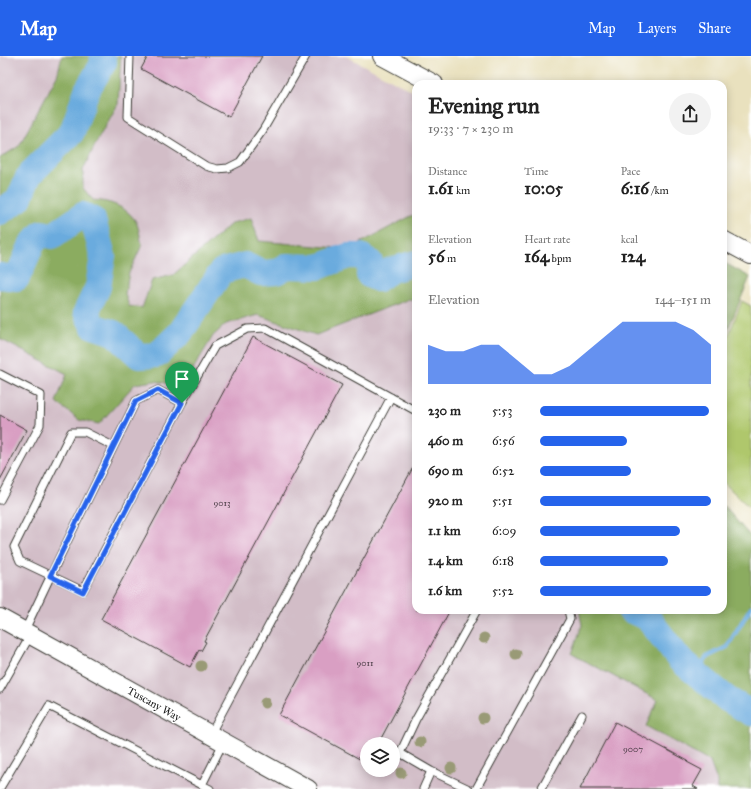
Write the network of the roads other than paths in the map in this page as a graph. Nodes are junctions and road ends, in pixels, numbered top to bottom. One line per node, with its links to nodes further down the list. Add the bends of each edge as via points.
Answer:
1 (130, 56): 2 (lane, via 128,117 206,166 217,169 228,168 240,162 263,130)
2 (306, 56)
3 (382, 56): 4 (street)
4 (427, 80)
5 (727, 242): 6 (street)
6 (751, 255)
7 (0, 374): 12 (lane, via 41,395 40,425)
8 (391, 397): 9 (lane, via 264,328 247,329 215,346); 10 (lane); 20 (lane)
9 (182, 403): 11 (lane, via 158,390 136,401); 13 (lane, via 83,592)
10 (412, 409)
11 (113, 446): 13 (lane); 13 (lane, via 85,432 71,432 14,547 20,561)
12 (0, 500)
13 (50, 576): 17 (lane)
14 (476, 614): 21 (lane, via 416,719 400,754)
15 (569, 614): 28 (lane, via 570,619)
16 (0, 618): 17 (street, Tuscany Way)
17 (27, 634): 18 (lane); 20 (street, Tuscany Way)
18 (0, 689)
19 (582, 715): 29 (lane)
20 (216, 739): 22 (lane); 25 (street, Tuscany Way)
21 (431, 771): 26 (lane); 27 (lane)
22 (202, 785): 23 (lane, via 49,706); 24 (lane)
23 (0, 788)
24 (210, 789)
25 (308, 789)
26 (423, 789)
27 (469, 789)
28 (476, 789)
29 (541, 789)

